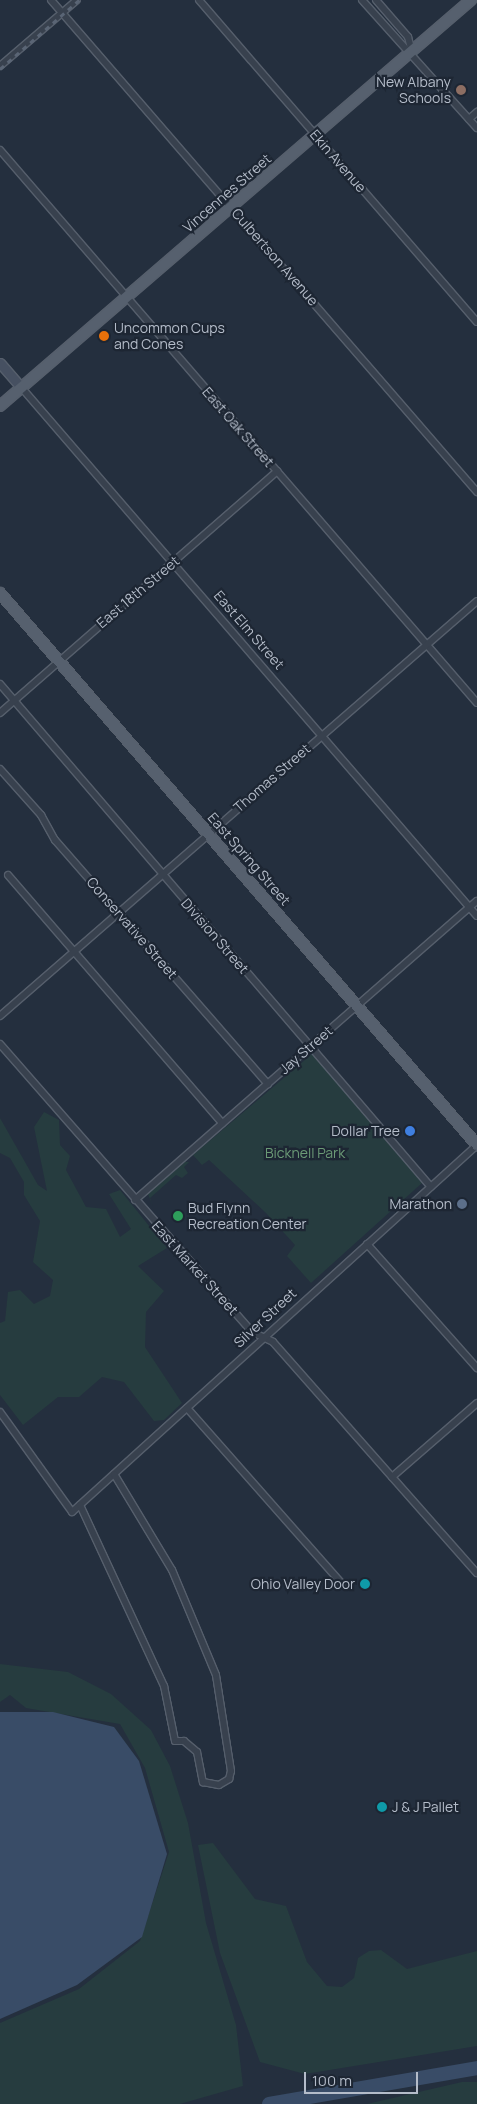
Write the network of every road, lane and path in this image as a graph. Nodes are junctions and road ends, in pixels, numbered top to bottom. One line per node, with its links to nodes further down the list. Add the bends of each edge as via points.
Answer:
1 (51, 0): 7 (street, Culbertson Avenue)
2 (77, 0): 7 (street)
3 (199, 0): 13 (street, Ekin Avenue)
4 (362, 0): 8 (street)
5 (376, 0): 8 (street, via 408,37)
6 (471, 0): 8 (main road, Vincennes Street)
7 (62, 12): 9 (street); 15 (street, Culbertson Avenue)
8 (412, 52): 11 (street); 13 (main road, Vincennes Street)
9 (0, 66)
10 (477, 112): 11 (street)
11 (469, 119): 12 (street)
12 (477, 128)
13 (315, 134): 15 (main road, Vincennes Street); 17 (street, Ekin Avenue)
14 (0, 150): 16 (street, East Oak Street)
15 (232, 206): 16 (main road, Vincennes Street); 22 (street, Culbertson Avenue)
16 (127, 296): 19 (main road, Vincennes Street); 21 (street, East Oak Street)
17 (477, 322)
18 (0, 363): 19 (main road, East Elm Street)
19 (21, 387): 20 (main road, Vincennes Street); 23 (street, East Elm Street)
20 (0, 406)
21 (277, 471): 23 (street, East 18th Street); 26 (street, East Oak Street)
22 (477, 492)
23 (172, 563): 27 (street, East 18th Street); 32 (street, East Elm Street)
24 (0, 593): 27 (main road, East Spring Street)
25 (477, 601): 26 (street, Thomas Street)
26 (426, 644): 30 (street, East Oak Street); 32 (street, Thomas Street)
27 (58, 659): 29 (street, East 18th Street); 34 (main road, East Spring Street)
28 (0, 684): 29 (street, Division Street)
29 (13, 698): 31 (street, East 18th Street); 35 (street, Division Street)
30 (477, 703)
31 (0, 713)
32 (321, 735): 34 (street, Thomas Street); 38 (street, East Elm Street)
33 (0, 769): 39 (street, Conservative Street)
34 (208, 833): 35 (street, Thomas Street); 42 (main road, East Spring Street)
35 (161, 874): 39 (street, Thomas Street); 45 (street, Division Street)
36 (8, 875): 41 (street)
37 (477, 900): 38 (street, Jay Street)
38 (470, 907): 40 (street, East Elm Street); 42 (street, Jay Street)
39 (118, 913): 41 (street, Thomas Street); 46 (street, Conservative Street)
40 (477, 916)
41 (74, 952): 43 (street, Thomas Street); 47 (street)
42 (358, 1006): 45 (street, Jay Street); 48 (main road, East Spring Street)
43 (0, 1016)
44 (0, 1044): 50 (street, East Market Street)
45 (310, 1046): 46 (street, Jay Street); 49 (street, Division Street)
46 (268, 1084): 47 (street, Jay Street)
47 (222, 1123): 50 (street, Jay Street)
48 (477, 1145): 49 (street, Silver Street)
49 (431, 1187): 51 (street, Silver Street)
50 (135, 1200): 52 (street, East Market Street, via 252,1332)
51 (367, 1244): 52 (street, Silver Street); 53 (street)
52 (264, 1338): 55 (street, Silver Street); 58 (street, East Market Street, via 273,1342)
53 (477, 1368)
54 (477, 1403): 58 (street)
55 (187, 1408): 57 (street, Silver Street); 61 (street)
56 (0, 1412): 59 (street, Silver Street, via 72,1512)
57 (114, 1474): 59 (street, Silver Street); 59 (street, via 172,1570 216,1674 231,1771 229,1779 218,1785 203,1782 197,1752 184,1741 174,1741 164,1686)
58 (392, 1478): 60 (street, East Market Street)
59 (80, 1505)
60 (477, 1573)
61 (342, 1584)

